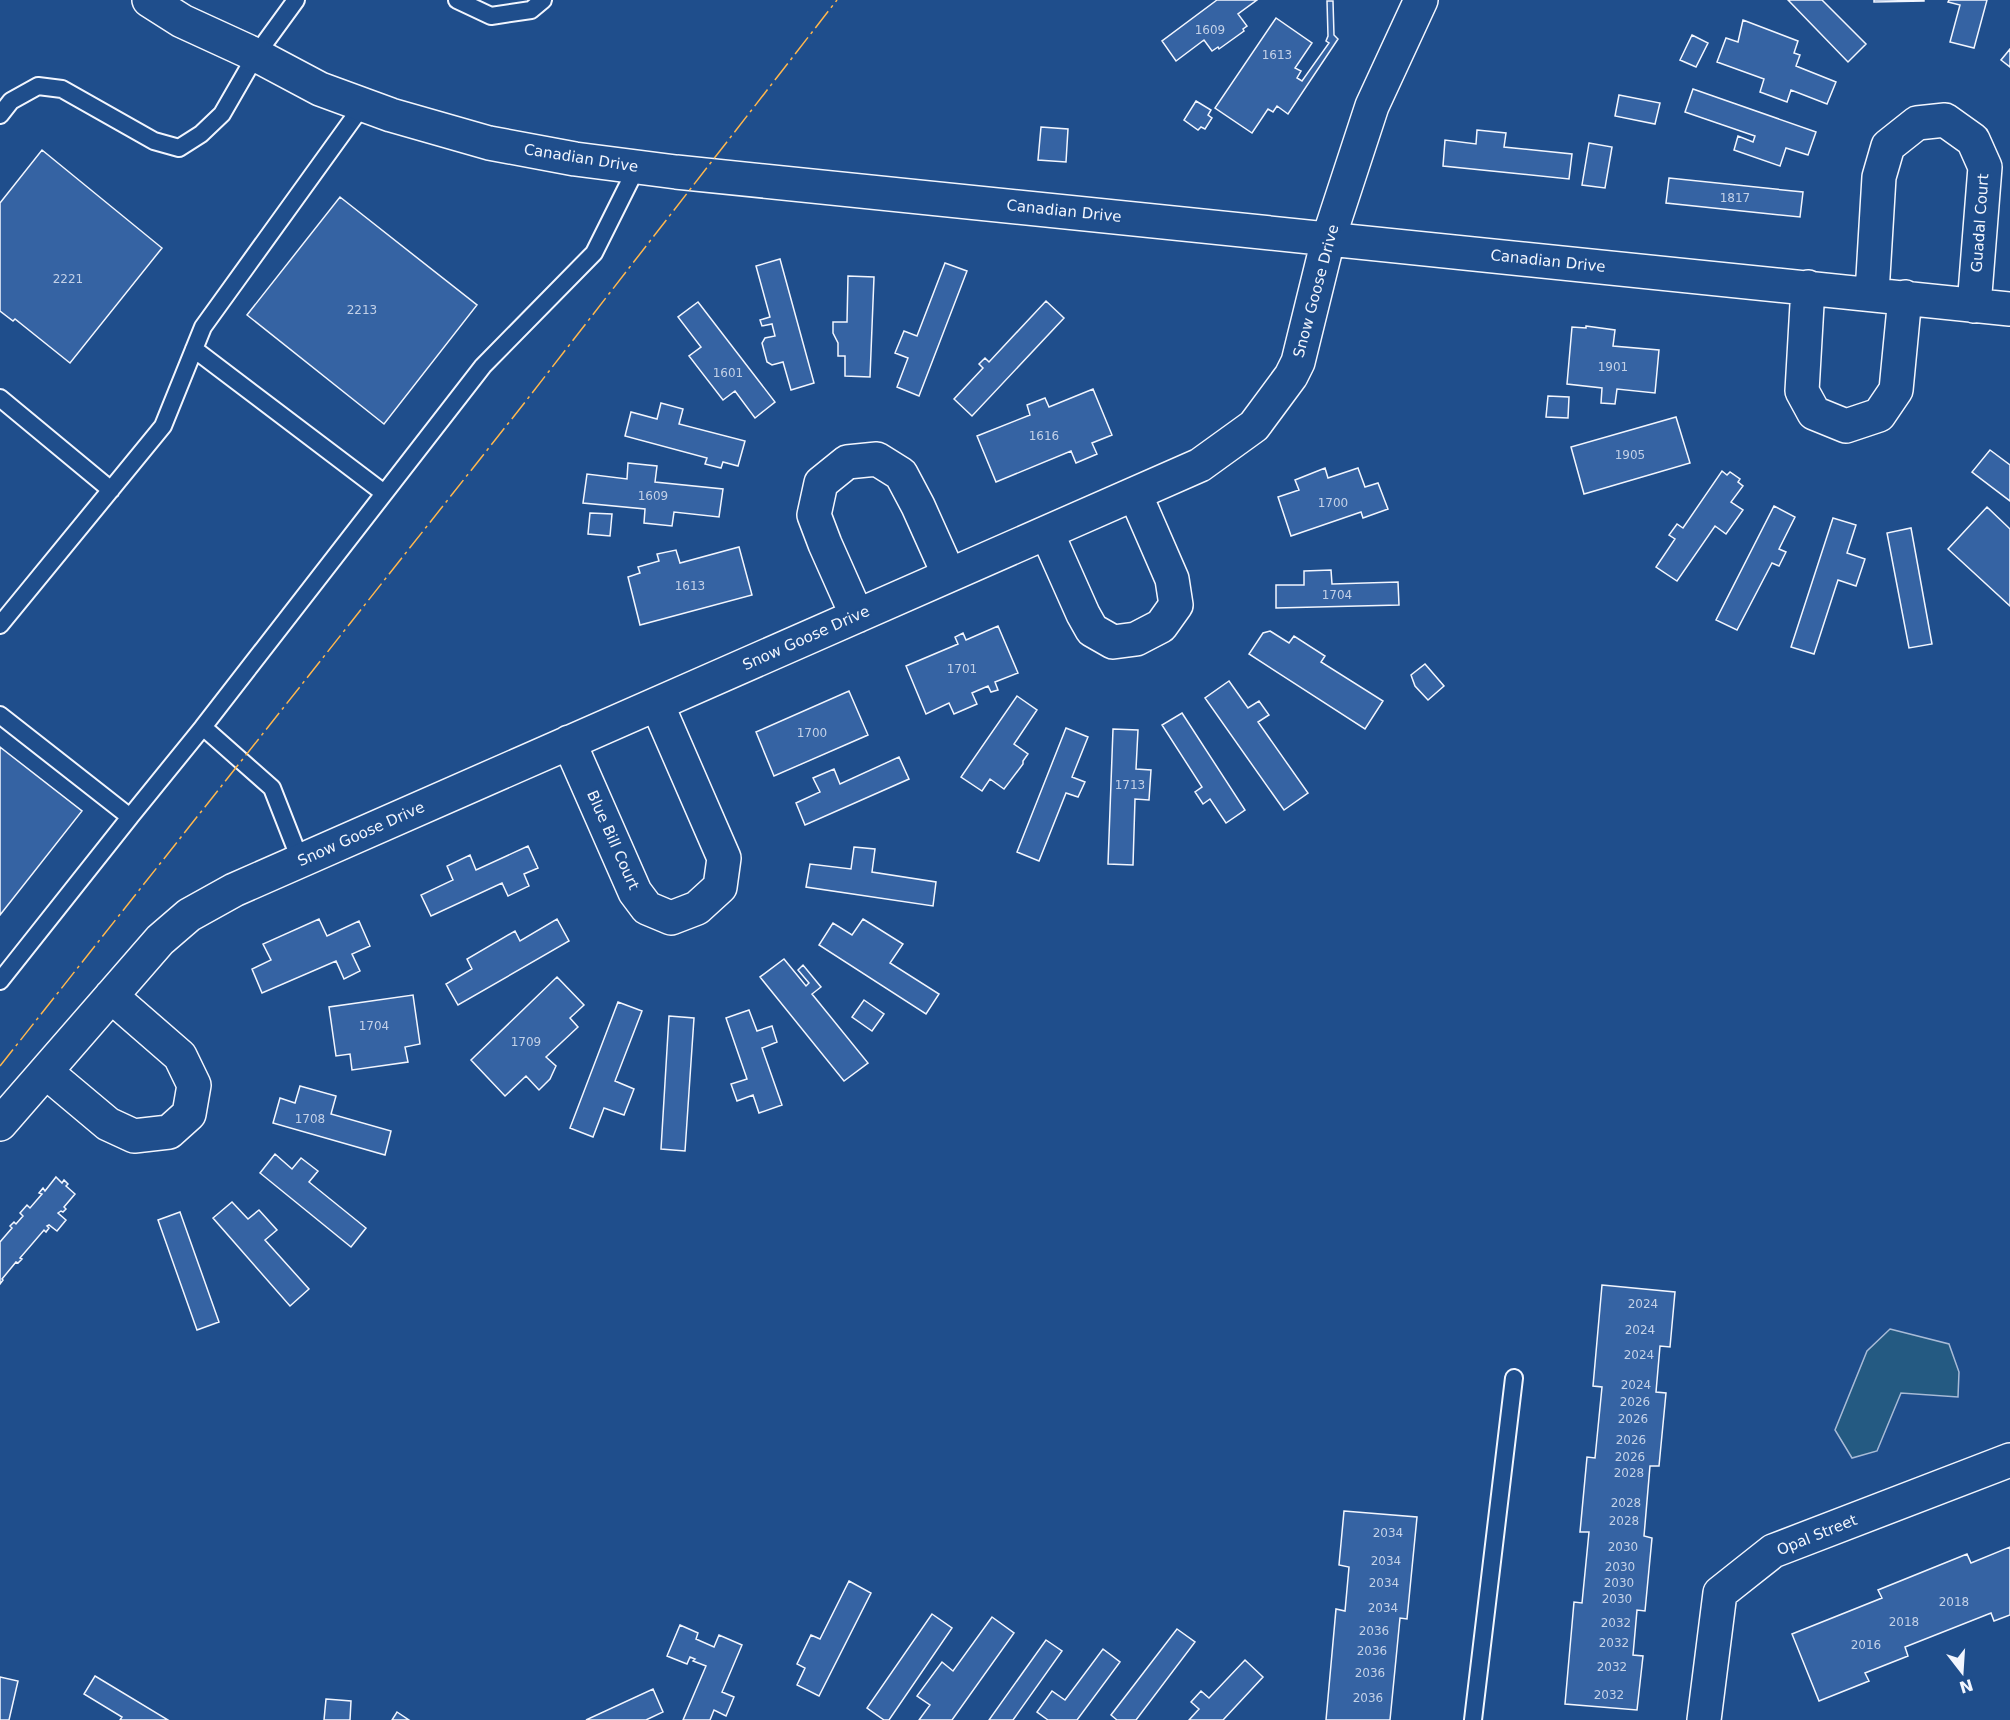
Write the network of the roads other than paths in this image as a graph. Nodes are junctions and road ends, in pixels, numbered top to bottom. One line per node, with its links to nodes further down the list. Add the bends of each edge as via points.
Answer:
1 (149, 0): 6 (street, Canadian Drive, via 182,21)
2 (296, 0): 6 (lane)
3 (457, 0): 4 (lane, via 491,16 531,9)
4 (543, 0)
5 (1421, 0): 10 (street, Snow Goose Drive, via 1372,106)
6 (256, 55): 7 (street, Canadian Drive, via 320,89); 8 (lane, via 222,114 179,148 154,141 62,89 38,86 11,101)
7 (363, 105): 9 (street, Canadian Drive, via 489,144); 16 (lane, via 203,327)
8 (0, 116)
9 (637, 167): 10 (street, Canadian Drive); 19 (lane, via 594,253 483,366)
10 (1328, 240): 11 (street, Canadian Drive); 20 (street, Snow Goose Drive, via 1298,362 1254,426 1200,465)
11 (1808, 287): 12 (street, Canadian Drive); 13 (street, via 1802,392 1814,413 1846,426 1879,415 1896,390)
12 (1872, 293): 13 (street, Canadian Drive); 14 (street, Guadal Court, via 1879,177 1888,146 1917,123 1944,120 1973,140 1985,167)
13 (1905, 297): 14 (street, Canadian Drive)
14 (1974, 306): 15 (street, Canadian Drive)
15 (2010, 309)
16 (194, 349): 18 (lane, via 163,426); 19 (lane)
17 (0, 398): 18 (lane)
18 (111, 490): 24 (lane)
19 (384, 493): 27 (lane)
20 (1135, 494): 21 (street, Snow Goose Drive); 21 (street, via 1172,579 1176,605 1161,626 1136,639 1113,642 1092,630)
21 (1047, 533): 22 (street, Snow Goose Drive)
22 (949, 575): 23 (street, Snow Goose Drive); 23 (street, via 901,474 877,459 847,462 821,483 814,515)
23 (857, 616): 25 (street, Snow Goose Drive)
24 (0, 625)
25 (657, 704): 28 (street, Snow Goose Drive); 28 (street, Blue Bill Court, via 724,858 720,887 697,908 670,918 647,908 635,892)
26 (0, 715): 29 (lane)
27 (203, 727): 29 (lane); 30 (lane, via 272,789)
28 (569, 742): 30 (street, Snow Goose Drive)
29 (130, 817): 31 (lane)
30 (301, 862): 32 (street, Snow Goose Drive, via 234,890 189,915 160,940)
31 (0, 981)
32 (111, 996): 33 (street, Snow Goose Drive); 33 (street, via 180,1056 194,1085 189,1114 169,1132 134,1136 108,1124)
33 (46, 1072): 34 (street, Snow Goose Drive)
34 (0, 1124)
35 (1514, 1378): 37 (lane)
36 (2010, 1460): 38 (street, Opal Street, via 1773,1551 1720,1593)
37 (1473, 1720)
38 (1704, 1720)

